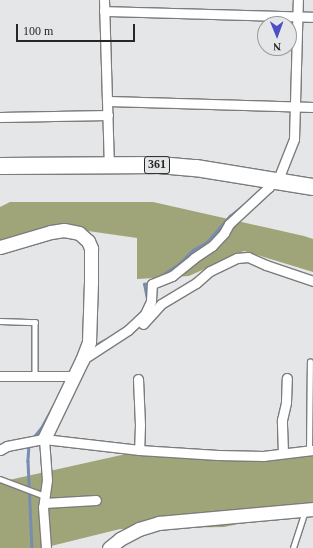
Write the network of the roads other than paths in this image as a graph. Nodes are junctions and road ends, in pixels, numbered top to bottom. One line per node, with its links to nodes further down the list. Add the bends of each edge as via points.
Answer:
1 (104, 0): 3 (street)
2 (298, 0): 4 (street)
3 (104, 11): 4 (street); 8 (street)
4 (295, 16)
5 (297, 16): 6 (street)
6 (313, 17)
7 (294, 56): 9 (street)
8 (108, 101): 9 (street); 11 (street)
9 (293, 107): 10 (street); 15 (street, via 294,139)
10 (313, 107)
11 (108, 115): 12 (street); 13 (street)
12 (0, 117)
13 (109, 164): 14 (highway, 361); 15 (highway, 361, via 196,168)
14 (0, 166)
15 (274, 181): 16 (highway, 361); 20 (street, via 229,224 212,246 172,276 152,284 151,301 145,314 128,330)
16 (313, 188)
17 (0, 247): 20 (street, via 64,230 79,233 88,241 92,256 89,342)
18 (313, 281): 20 (street, via 248,257 237,258 210,271 196,283 161,304 133,334 99,354)
19 (0, 320): 23 (lane, via 35,322)
20 (82, 360): 24 (street)
21 (310, 362): 30 (lane)
22 (0, 376): 23 (street)
23 (35, 376): 24 (street)
24 (74, 376): 27 (street)
25 (287, 378): 31 (street, via 282,420)
26 (138, 379): 29 (street)
27 (44, 439): 28 (street, via 7,446); 29 (street); 33 (street, via 47,480)
28 (0, 450)
29 (139, 450): 31 (street, via 262,456)
30 (311, 451): 31 (street)
31 (283, 453)
32 (0, 479): 33 (lane)
33 (44, 500): 34 (street); 36 (street)
34 (96, 500)
35 (309, 509): 37 (street, via 160,523 139,529); 38 (lane)
36 (46, 548)
37 (108, 548)
38 (293, 548)

